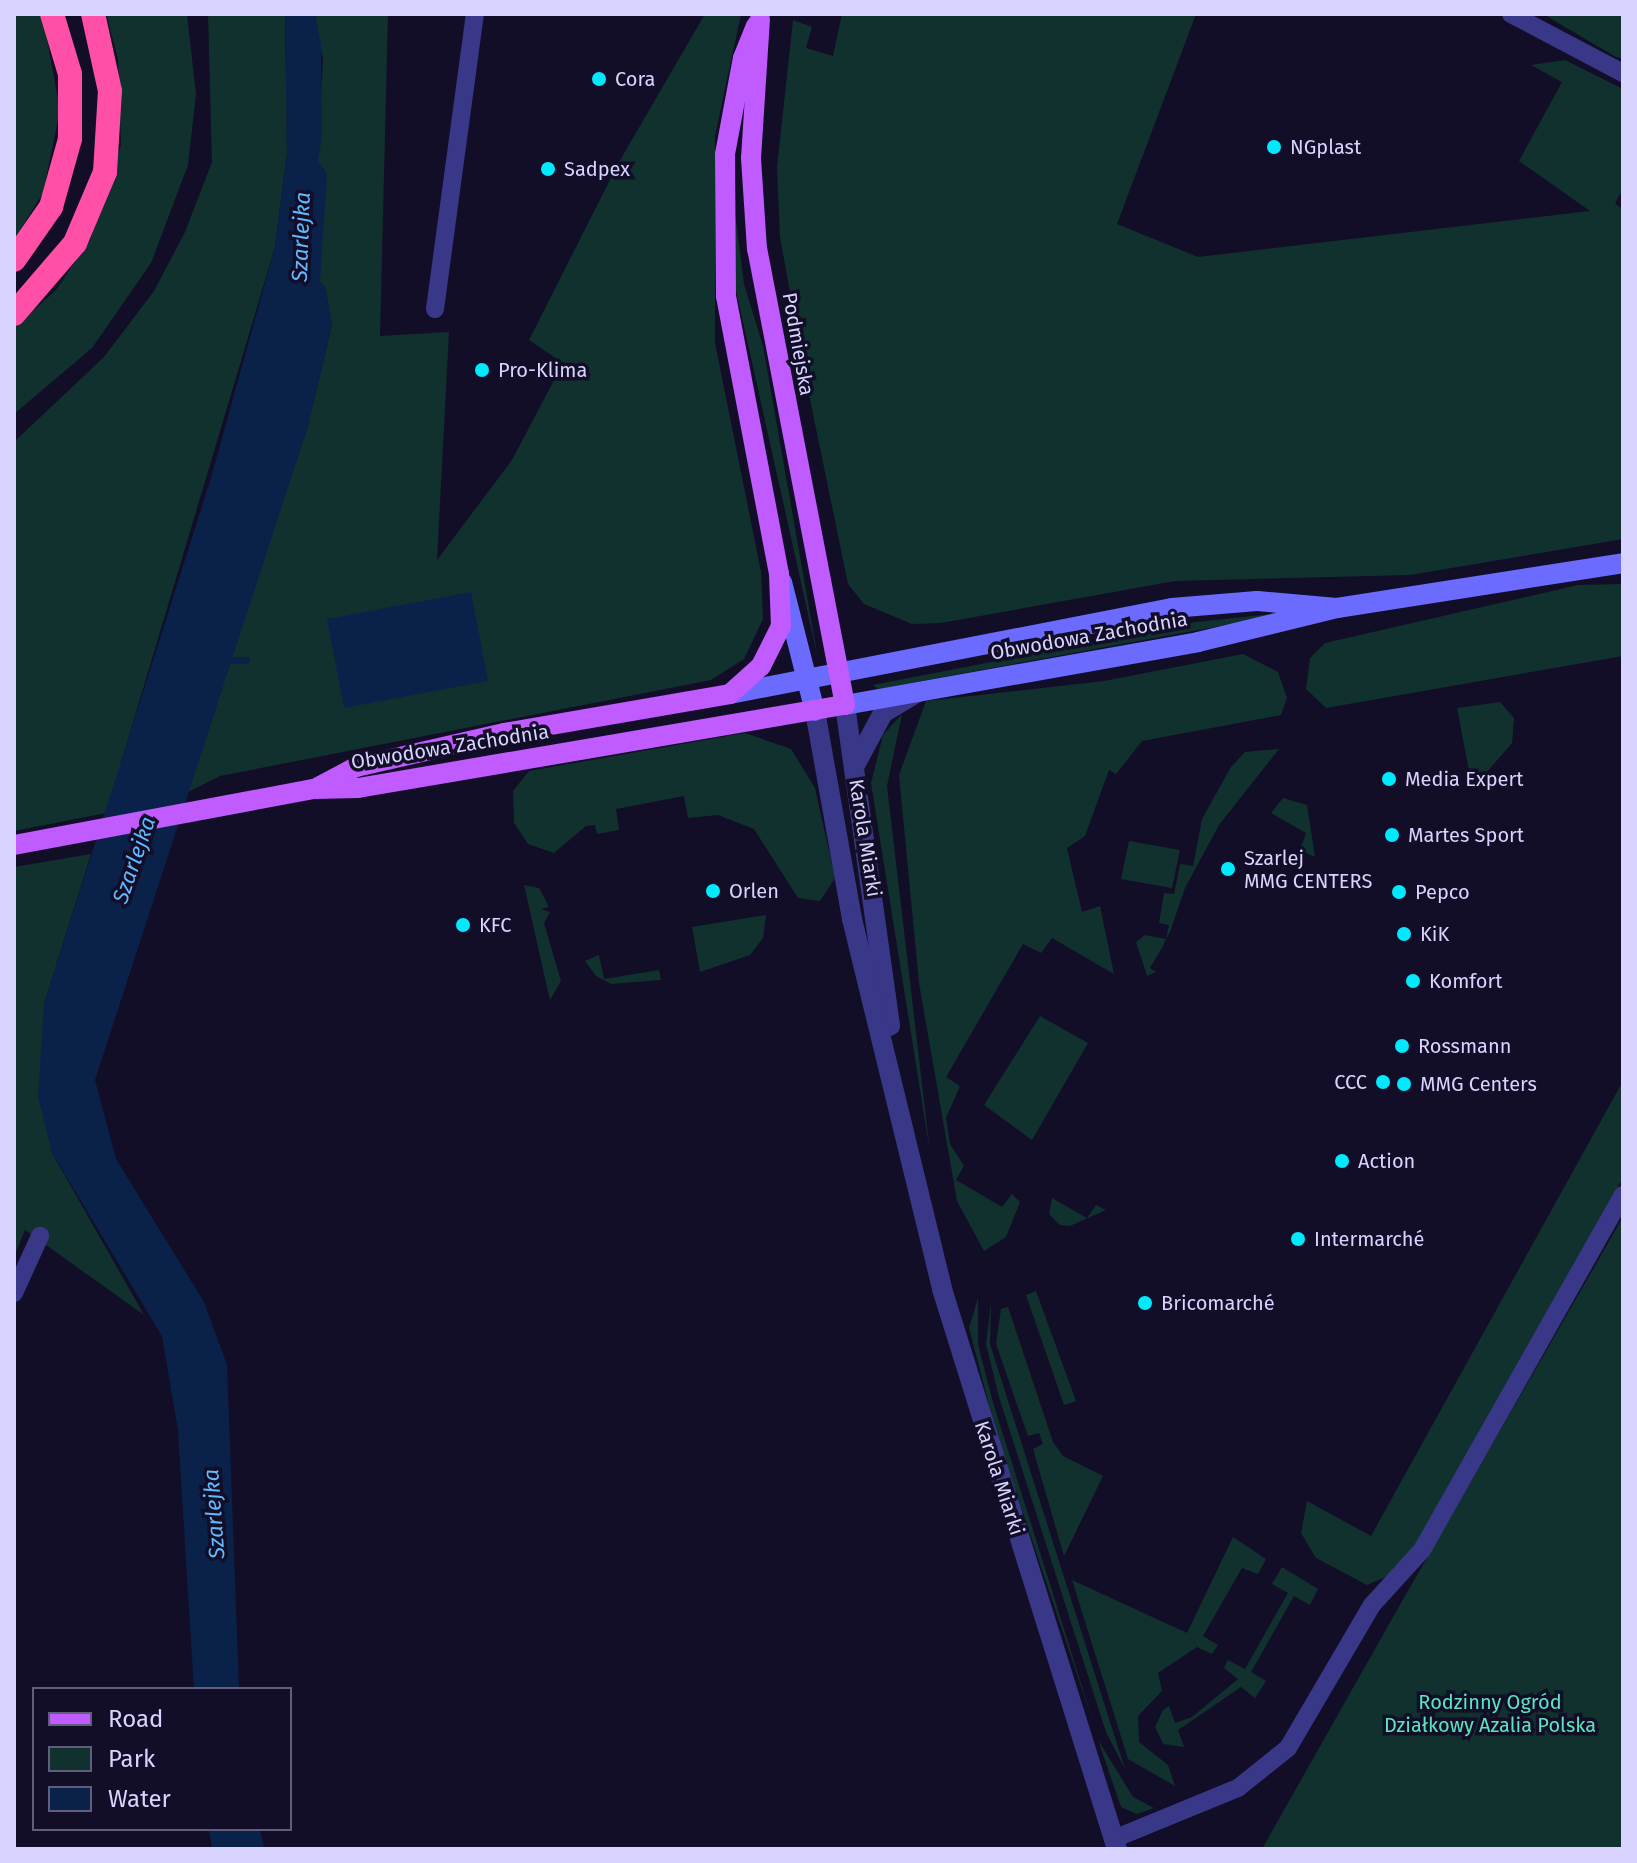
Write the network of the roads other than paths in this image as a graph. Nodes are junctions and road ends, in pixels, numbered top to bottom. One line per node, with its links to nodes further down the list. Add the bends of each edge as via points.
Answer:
1 (52, 14): 7 (highway, via 70,74 70,139 51,207)
2 (93, 14): 9 (highway, via 110,91 105,172 75,243)
3 (475, 14): 8 (street)
4 (1511, 14): 6 (street)
5 (761, 16): 11 (main road, Podmiejska, via 743,58 725,154 726,296); 13 (main road, Podmiejska, via 751,158 757,249)
6 (1623, 73)
7 (14, 260)
8 (435, 309)
9 (14, 314)
10 (1623, 563): 12 (main road, Obwodowa Zachodnia)
11 (779, 574): 14 (main road); 16 (main road, Podmiejska, via 781,626 761,666)
12 (1337, 608): 13 (main road, Obwodowa Zachodnia, via 1257,601 1172,608); 15 (main road, Obwodowa Zachodnia, via 1198,642)
13 (839, 675): 14 (main road, Obwodowa Zachodnia); 17 (main road, Podmiejska)
14 (809, 680): 16 (main road, Obwodowa Zachodnia); 18 (main road)
15 (920, 691): 17 (main road, Obwodowa Zachodnia); 19 (street, via 883,713)
16 (730, 694): 20 (main road, Obwodowa Zachodnia, via 504,733 356,767)
17 (845, 705): 18 (main road, Obwodowa Zachodnia); 19 (street, Karola Miarki)
18 (815, 711): 20 (main road, Obwodowa Zachodnia, via 358,788); 22 (street, Karola Miarki, via 852,919)
19 (854, 767): 22 (street, Karola Miarki)
20 (314, 789): 21 (main road)
21 (14, 845)
22 (901, 1113): 26 (street, Karola Miarki, via 988,1451)
23 (1623, 1195): 26 (street, Karola Miarki, via 1404,1574 1372,1605 1305,1724 1270,1767 1225,1795)
24 (40, 1236): 25 (street)
25 (14, 1293)
26 (1117, 1843)

